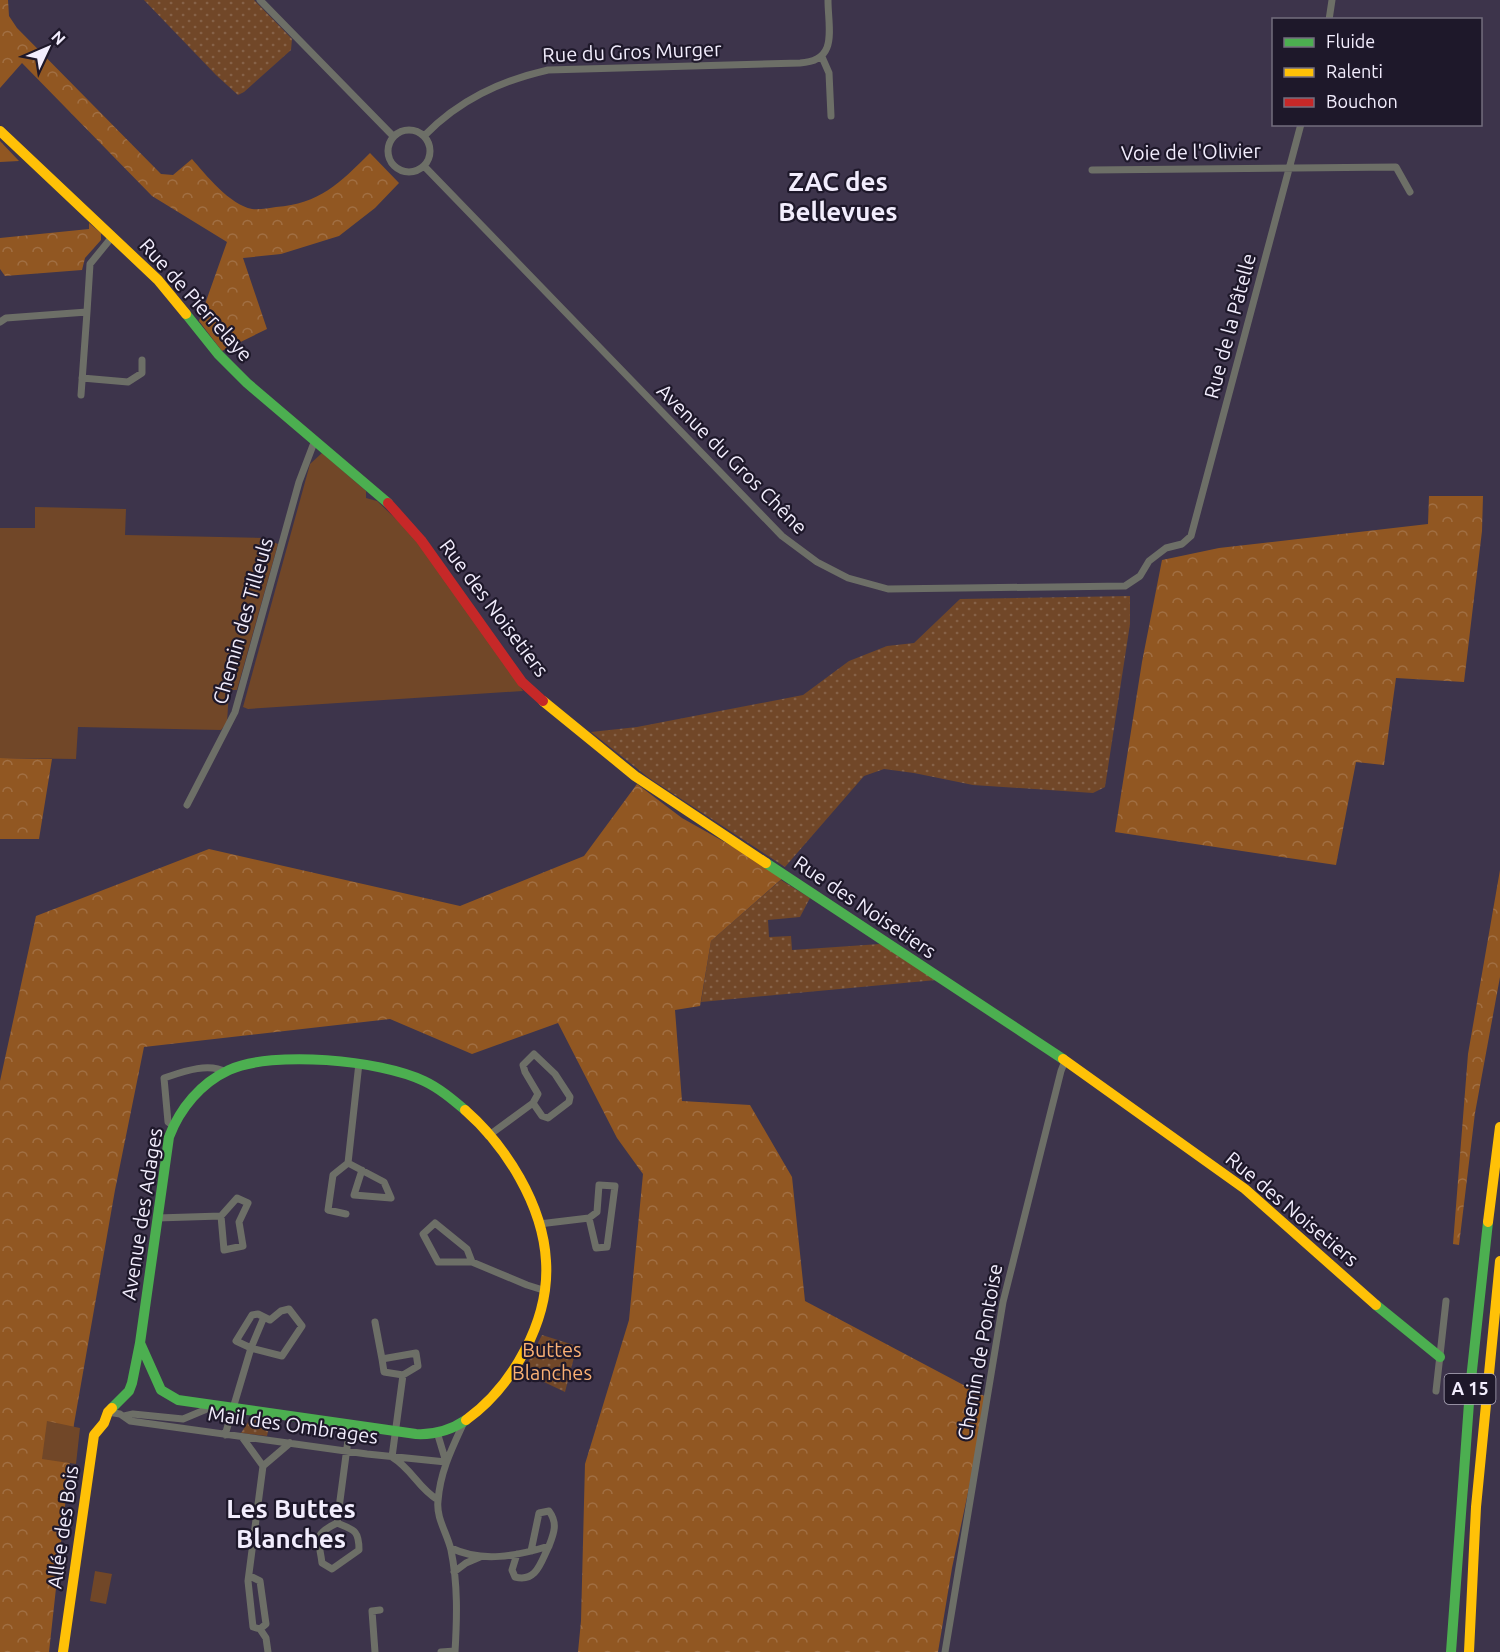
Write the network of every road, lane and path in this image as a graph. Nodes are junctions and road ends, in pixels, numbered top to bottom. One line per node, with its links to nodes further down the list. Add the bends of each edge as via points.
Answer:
1 (260, 0): 10 (street)
2 (828, 0): 5 (street, via 829,43)
3 (1332, 0): 4 (street)
4 (1329, 18)
5 (822, 57): 6 (street, via 828,68); 9 (street, Rue du Gros Murger, via 800,63 548,70 520,76 481,93 448,113)
6 (831, 116)
7 (1300, 126): 12 (street, Rue de la Pâtelle)
8 (0, 131): 15 (main road, Rue de Pierrelaye)
9 (424, 135): 10 (street, via 410,130); 11 (street, via 430,151)
10 (393, 136): 11 (street, via 388,151 397,168 411,172)
11 (424, 166): 22 (street, Avenue du Gros Chêne, via 788,542 848,578 888,589 1125,586 1166,548 1182,544)
12 (1290, 167): 13 (street, Voie de l'Olivier); 14 (street, Voie de l'Olivier, via 1396,167); 22 (street, Rue de la Pâtelle)
13 (1092, 170)
14 (1410, 192)
15 (112, 237): 16 (street, via 90,264); 21 (main road, Rue de Pierrelaye, via 158,280 218,354)
16 (87, 312): 17 (street, via 6,318); 19 (street)
17 (0, 322)
18 (142, 360): 19 (street, via 142,373 128,382)
19 (82, 378): 20 (street)
20 (81, 395)
21 (315, 440): 23 (street, Chemin des Tilleuls, via 298,482 234,712); 24 (main road, Rue des Noisetiers, via 381,496 421,540 522,682 563,718 635,776)
22 (1191, 536)
23 (187, 805)
24 (1065, 1061): 46 (main road, Rue des Noisetiers, via 1245,1189); 81 (street, Chemin de Pontoise, via 1003,1302)
25 (359, 1063): 26 (main road, Avenue des Adages, via 268,1062); 30 (main road, Avenue des Adages, via 424,1081 472,1116); 31 (street)
26 (226, 1072): 28 (main road, Avenue des Adages, via 206,1084); 28 (street, via 206,1068 164,1078 168,1122)
27 (533, 1102): 27 (street, via 538,1094 523,1065 534,1054 555,1074 570,1097 548,1118 542,1116); 30 (street)
28 (172, 1125): 35 (main road, Avenue des Adages)
29 (1500, 1127): 82 (main road, A 15, via 1475,1324)
30 (488, 1136): 37 (main road, Avenue des Adages, via 517,1174)
31 (348, 1163): 32 (street); 33 (street, via 333,1175 328,1210)
32 (362, 1170): 32 (street, via 384,1182 391,1198 354,1196)
33 (346, 1214)
34 (220, 1216): 34 (street, via 237,1198 248,1203 239,1222 243,1246 224,1250); 35 (street)
35 (157, 1218): 44 (main road, Avenue des Adages)
36 (589, 1218): 36 (street, via 596,1248 608,1247 615,1186 599,1185 597,1212); 37 (street)
37 (539, 1224): 40 (main road, Avenue des Adages, via 546,1261)
38 (1500, 1261): 83 (main road, A 15, via 1476,1507)
39 (472, 1262): 39 (street, via 438,1263 423,1234 435,1223 467,1249); 40 (street)
40 (543, 1290): 54 (main road, Avenue des Adages, via 537,1317 517,1365)
41 (1446, 1300): 46 (street)
42 (264, 1317): 45 (street); 45 (street, via 252,1315 236,1341); 45 (street, via 270,1320 289,1309 302,1326 282,1356)
43 (375, 1322): 47 (street)
44 (140, 1343): 50 (main road, Mail des Ombrages, via 161,1390 178,1400); 52 (main road, Avenue des Adages, via 129,1391)
45 (251, 1348): 51 (street)
46 (1440, 1357): 49 (street)
47 (382, 1359): 48 (street, via 384,1372); 48 (street, via 416,1353 418,1366)
48 (403, 1375): 56 (street)
49 (1436, 1391)
50 (214, 1406): 51 (main road, Mail des Ombrages); 53 (street, via 183,1419)
51 (233, 1408): 55 (main road, Mail des Ombrages); 58 (street)
52 (108, 1412): 53 (street, Mail des Ombrages); 77 (main road, Allée des Bois, via 94,1435)
53 (124, 1416): 58 (street, Mail des Ombrages)
54 (464, 1422): 57 (main road, Mail des Ombrages); 63 (street)
55 (350, 1425): 56 (main road, Mail des Ombrages); 61 (street)
56 (396, 1432): 57 (main road, Mail des Ombrages); 62 (street)
57 (437, 1432): 63 (street)
58 (225, 1435): 59 (street, Mail des Ombrages)
59 (242, 1437): 60 (street, Mail des Ombrages); 64 (street)
60 (290, 1443): 61 (street, Mail des Ombrages); 64 (street)
61 (346, 1451): 62 (street, Mail des Ombrages); 66 (street)
62 (392, 1457): 63 (street, Mail des Ombrages); 65 (street)
63 (446, 1462): 65 (street)
64 (263, 1466): 73 (street)
65 (438, 1500): 68 (street)
66 (337, 1523): 66 (street, via 359,1536 358,1550 332,1569 322,1563 318,1536)
67 (549, 1546): 69 (street); 69 (street, via 555,1530 549,1511 539,1513); 70 (street, via 530,1578 515,1577 512,1570)
68 (450, 1548): 71 (street); 72 (street)
69 (531, 1551): 70 (street)
70 (517, 1554): 71 (street)
71 (480, 1557): 72 (street)
72 (454, 1572): 76 (street)
73 (250, 1576): 75 (street, via 251,1620 253,1627); 75 (street, via 260,1581 266,1624)
74 (380, 1610): 79 (street, via 372,1611)
75 (260, 1629): 78 (street)
76 (455, 1651): 80 (street)
77 (63, 1652)
78 (268, 1652)
79 (375, 1652)
80 (441, 1652)
81 (945, 1652)
82 (1451, 1652)
83 (1469, 1652)

